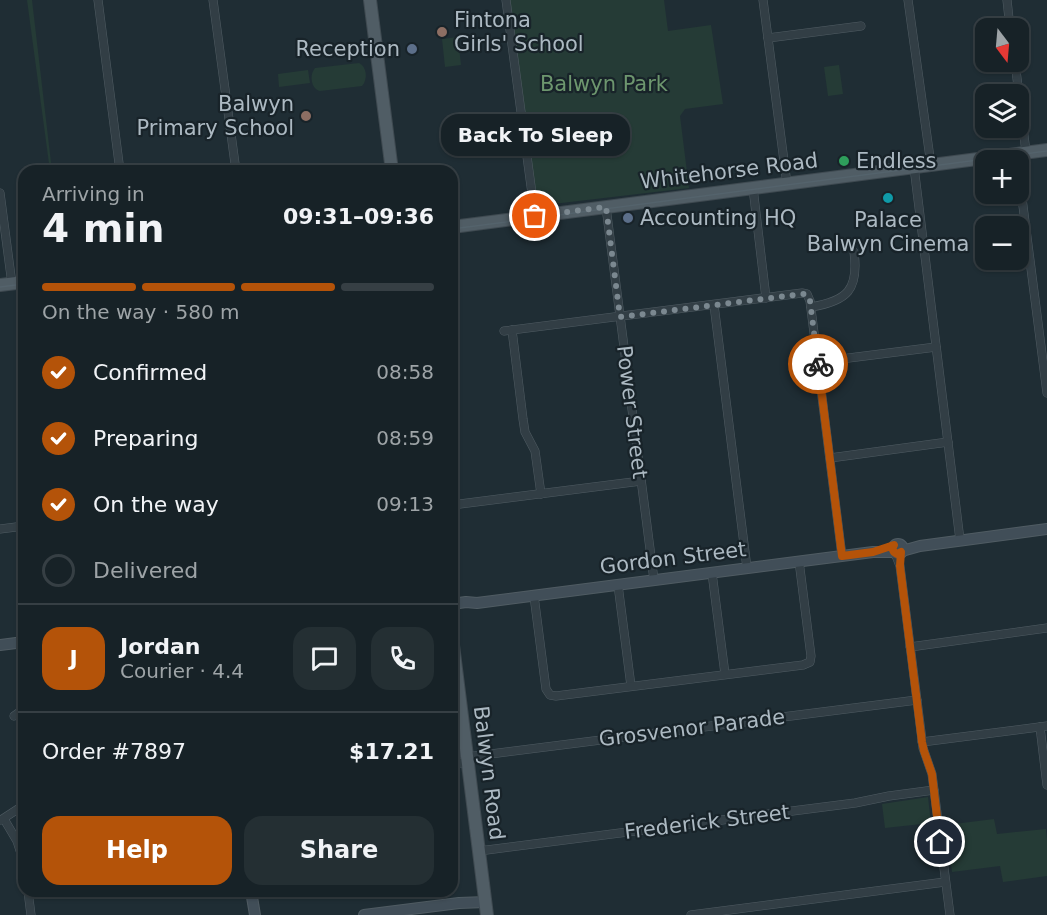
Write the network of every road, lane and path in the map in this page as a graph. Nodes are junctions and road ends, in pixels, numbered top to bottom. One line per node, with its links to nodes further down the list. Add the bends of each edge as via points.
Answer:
1 (99, 0): 16 (street)
2 (213, 0): 17 (street)
3 (370, 0): 18 (main road)
4 (506, 0): 26 (street)
5 (763, 0): 10 (street)
6 (908, 0): 19 (street)
7 (1006, 0): 8 (street)
8 (1009, 18)
9 (861, 26): 10 (street)
10 (768, 38): 21 (street)
11 (1016, 72): 12 (street)
12 (1020, 150)
13 (1047, 150): 14 (main road, Whitehorse Road)
14 (1029, 154)
15 (975, 161): 19 (main road, Whitehorse Road)
16 (119, 165)
17 (235, 165)
18 (391, 165)
19 (931, 165): 20 (main road, Whitehorse Road)
20 (914, 167): 21 (main road, Whitehorse Road); 34 (street)
21 (787, 184): 22 (main road, Whitehorse Road)
22 (753, 188): 25 (main road, Whitehorse Road); 30 (street)
23 (0, 193): 29 (street)
24 (1023, 204): 36 (street)
25 (606, 207): 26 (main road, Whitehorse Road); 33 (street, Power Street)
26 (535, 216): 27 (main road, Whitehorse Road)
27 (458, 226)
28 (854, 252): 32 (street, via 855,274 850,288 834,302)
29 (12, 284)
30 (766, 298): 31 (street); 32 (street, via 808,295)
31 (714, 305): 33 (street); 49 (street)
32 (811, 307): 35 (street)
33 (620, 317): 39 (street, Power Street); 40 (street, via 508,330 525,432 535,451)
34 (936, 346): 35 (street); 37 (street)
35 (818, 362): 38 (street)
36 (1047, 393)
37 (948, 442): 38 (street); 45 (street)
38 (830, 458): 47 (street)
39 (641, 481): 40 (street); 51 (street, Power Street)
40 (541, 494): 41 (street)
41 (458, 505)
42 (18, 527): 43 (street)
43 (0, 529)
44 (1047, 529): 45 (street, Gordon Street)
45 (960, 540): 46 (street, Gordon Street)
46 (898, 550): 47 (street, Gordon Street); 60 (street)
47 (842, 556): 48 (street, Gordon Street)
48 (799, 561): 49 (street, Gordon Street); 61 (street, via 810,662)
49 (747, 568): 50 (street, Gordon Street)
50 (712, 573): 51 (street, Gordon Street); 61 (street)
51 (654, 580): 52 (street, Gordon Street)
52 (618, 585): 53 (street, Gordon Street); 63 (street)
53 (534, 596): 54 (street, Gordon Street); 63 (street, via 549,694)
54 (477, 603): 55 (street, Gordon Street); 56 (street, Gordon Street)
55 (458, 604)
56 (458, 608)
57 (1047, 628): 60 (street)
58 (18, 643): 59 (street)
59 (0, 645)
60 (910, 647): 64 (street)
61 (725, 674): 63 (street)
62 (458, 686): 69 (main road, Balwyn Road)
63 (631, 686)
64 (917, 700): 68 (street); 69 (street, Grosvenor Parade)
65 (18, 713): 66 (street)
66 (14, 716)
67 (1043, 726): 68 (street); 71 (street)
68 (922, 742): 72 (street)
69 (467, 760): 70 (street, Grosvenor Parade); 76 (main road, Balwyn Road)
70 (458, 762)
71 (1047, 785)
72 (934, 790): 76 (street, Frederick Street); 77 (street)
73 (18, 809): 74 (street)
74 (2, 820): 75 (street)
75 (18, 844)
76 (479, 851): 80 (main road, Balwyn Road)
77 (945, 882): 84 (street); 85 (street)
78 (29, 897): 82 (street)
79 (252, 897): 81 (street)
80 (486, 905): 83 (street, via 459,903)
81 (254, 914)
82 (31, 915)
83 (369, 915)
84 (691, 915)
85 (950, 915)

